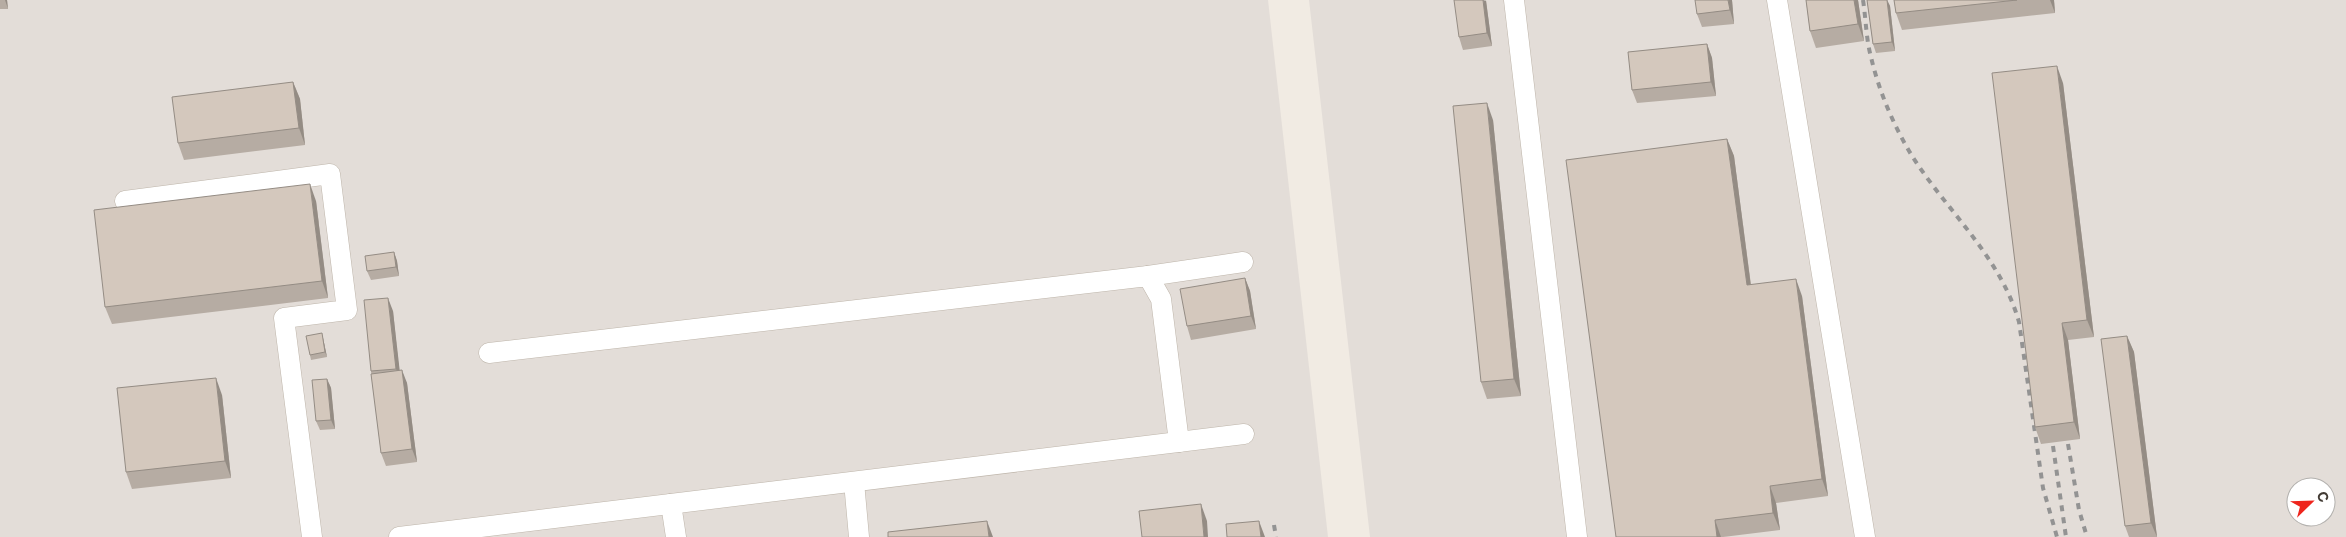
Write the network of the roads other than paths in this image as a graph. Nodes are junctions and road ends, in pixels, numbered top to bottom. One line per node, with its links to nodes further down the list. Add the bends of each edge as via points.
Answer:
1 (1514, 0): 16 (lane)
2 (1777, 0): 17 (lane)
3 (125, 201): 11 (lane, via 330,174 348,310 284,318)
4 (1243, 262): 5 (lane)
5 (1148, 276): 6 (lane); 8 (lane, via 1161,299)
6 (489, 353)
7 (1244, 434): 8 (lane)
8 (1180, 442): 9 (lane)
9 (854, 482): 10 (lane); 15 (lane)
10 (671, 504): 13 (lane); 14 (lane)
11 (312, 537)
12 (399, 537): 13 (lane)
13 (403, 537)
14 (676, 537)
15 (859, 537)
16 (1577, 537)
17 (1865, 537)

